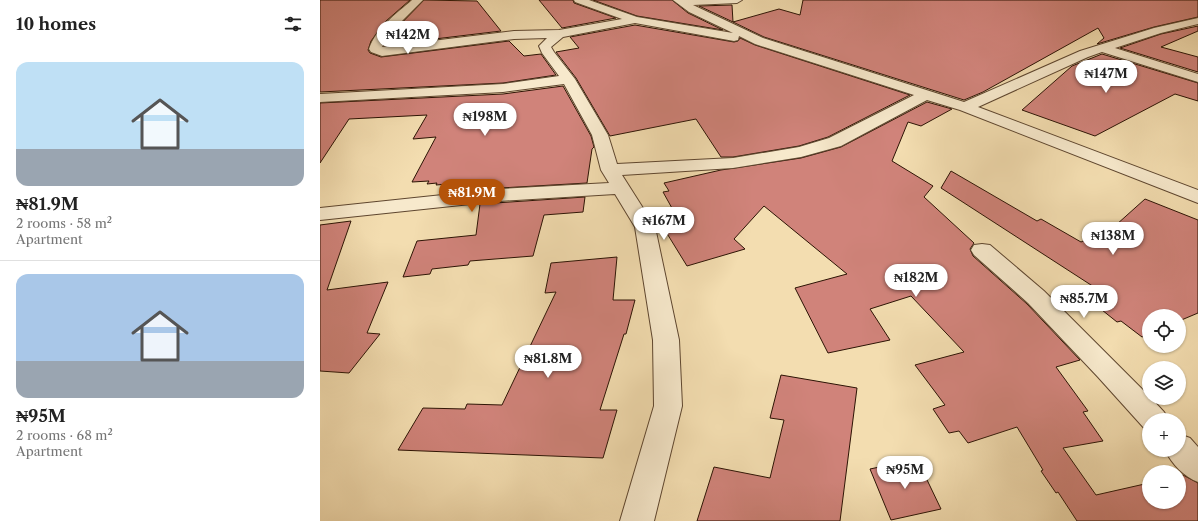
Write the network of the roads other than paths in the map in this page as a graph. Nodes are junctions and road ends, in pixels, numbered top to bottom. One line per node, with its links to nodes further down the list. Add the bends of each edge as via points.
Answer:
1 (418, 0): 7 (street, via 382,34 376,42 375,49 382,52)
2 (579, 0): 5 (street)
3 (737, 0): 4 (street)
4 (680, 2): 9 (street)
5 (635, 20): 8 (street); 9 (street)
6 (1194, 23): 10 (street, via 1158,30)
7 (514, 35): 8 (street); 8 (street)
8 (552, 40): 12 (street, via 548,53)
9 (759, 41): 13 (street)
10 (1102, 48): 11 (street); 15 (street)
11 (1198, 78)
12 (568, 79): 14 (street, via 503,88); 16 (street, via 600,135)
13 (927, 94): 15 (street); 16 (street, via 835,142 801,152 732,163)
14 (320, 98)
15 (965, 106): 18 (street)
16 (610, 170): 17 (street)
17 (621, 188): 19 (street, via 499,195); 24 (street, via 645,227 666,340 668,406)
18 (1198, 197)
19 (320, 214)
20 (982, 250): 21 (street, via 1036,297)
21 (1148, 413)
22 (1186, 455): 23 (street)
23 (1198, 468)
24 (637, 521)

